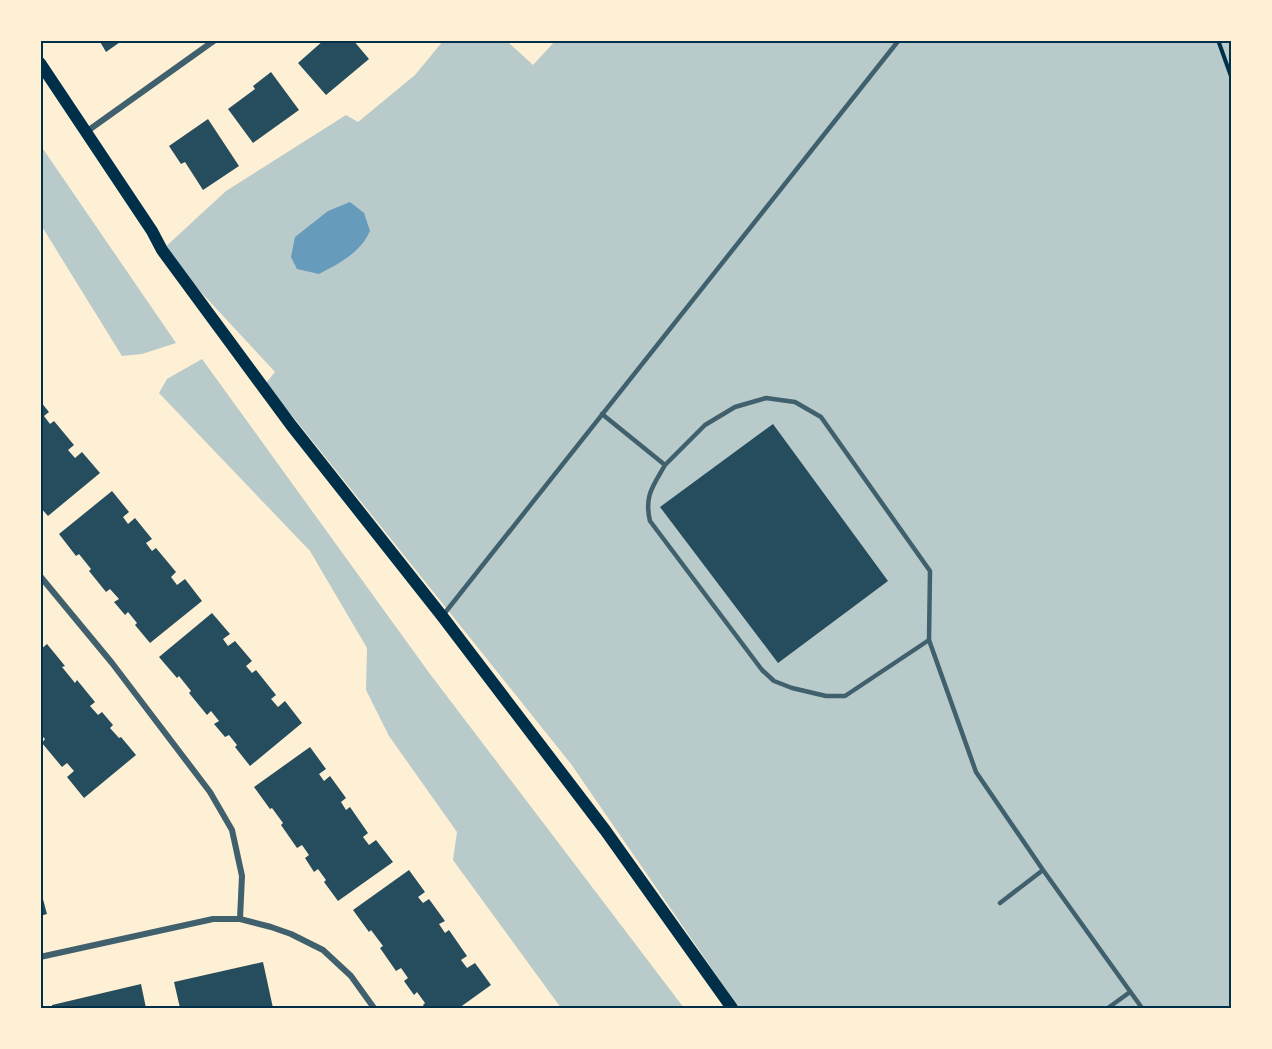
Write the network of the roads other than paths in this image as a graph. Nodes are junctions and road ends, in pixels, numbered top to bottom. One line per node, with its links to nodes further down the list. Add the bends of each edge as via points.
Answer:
1 (214, 40): 4 (street)
2 (899, 40): 5 (lane)
3 (40, 63): 4 (main road)
4 (86, 132): 8 (main road, via 162,250 291,425)
5 (602, 414): 6 (lane); 8 (lane)
6 (665, 465): 9 (lane, via 650,491 650,521 774,681 826,696 845,696); 9 (lane, via 705,425 735,407 766,398 795,402 821,417 930,571)
7 (40, 576): 12 (street, via 210,792 232,830 242,876)
8 (442, 616): 16 (main road, via 605,830)
9 (929, 640): 10 (lane, via 976,772)
10 (1043, 870): 11 (lane); 14 (lane)
11 (1000, 903)
12 (240, 918): 13 (street, via 213,920); 15 (street, via 291,934 323,950 351,976)
13 (40, 957)
14 (1130, 992): 17 (lane); 18 (lane)
15 (374, 1008)
16 (732, 1008)
17 (1108, 1008)
18 (1142, 1008)

